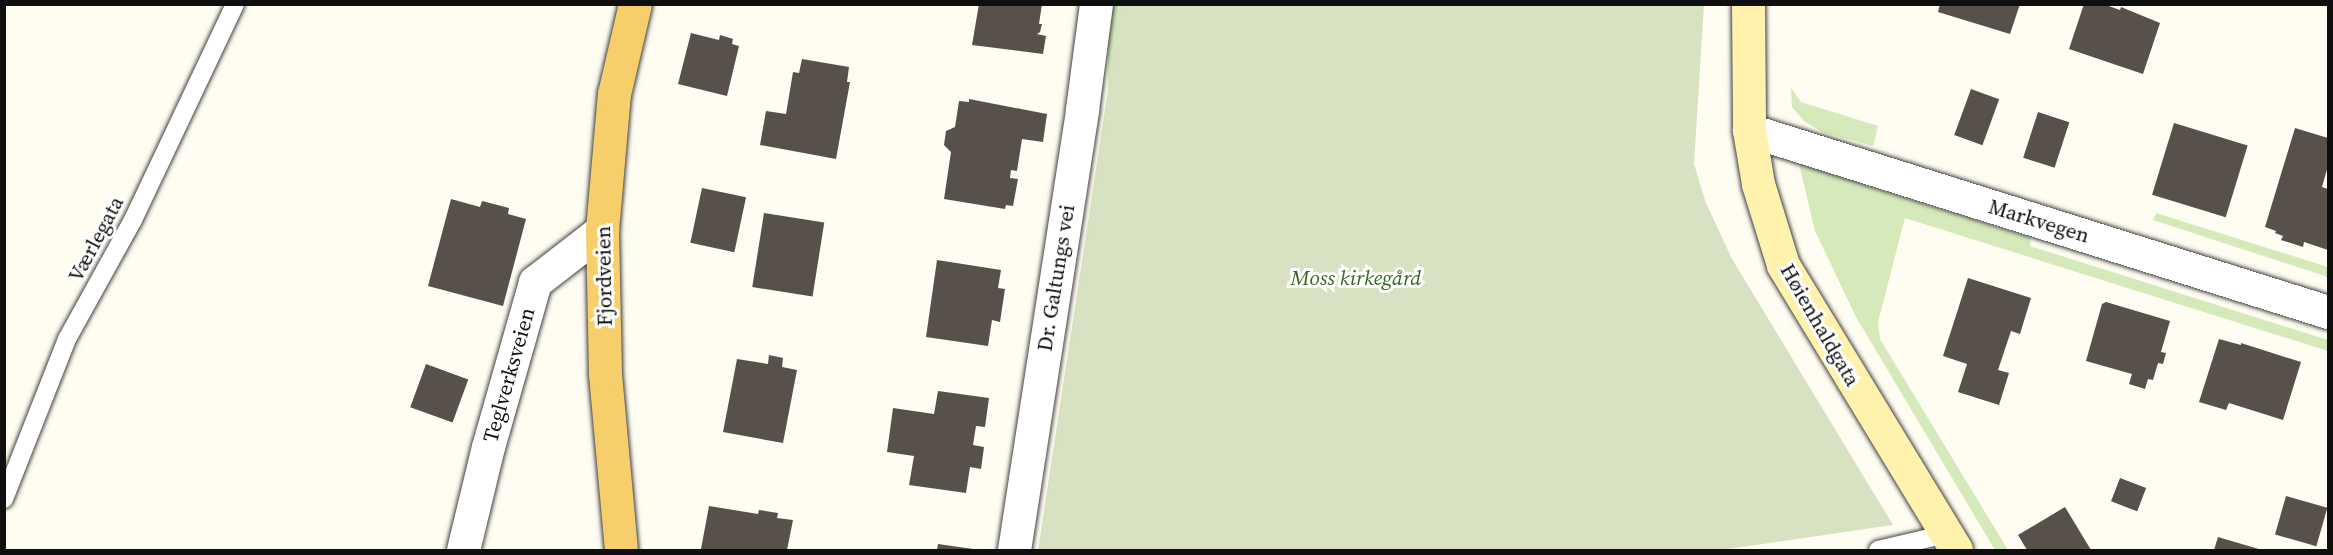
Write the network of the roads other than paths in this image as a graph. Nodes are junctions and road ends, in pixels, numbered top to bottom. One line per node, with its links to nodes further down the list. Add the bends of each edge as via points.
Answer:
1 (235, 4): 8 (lane, Værlegata, via 133,220 67,339)
2 (635, 4): 6 (main road, Fjordveien, via 614,94)
3 (1096, 4): 12 (street, Dr. Galtungs vei)
4 (1748, 4): 5 (street, Høienhaldgata)
5 (1749, 130): 7 (street, Markvegen); 9 (street, Høienhaldgata, via 1758,184 1783,265)
6 (602, 230): 10 (street, Teglverksveien, via 535,282); 11 (main road, Fjordveien, via 605,373)
7 (2328, 312)
8 (4, 499)
9 (1951, 542): 13 (lane)
10 (463, 550)
11 (621, 550)
12 (1014, 550)
13 (1878, 550)

